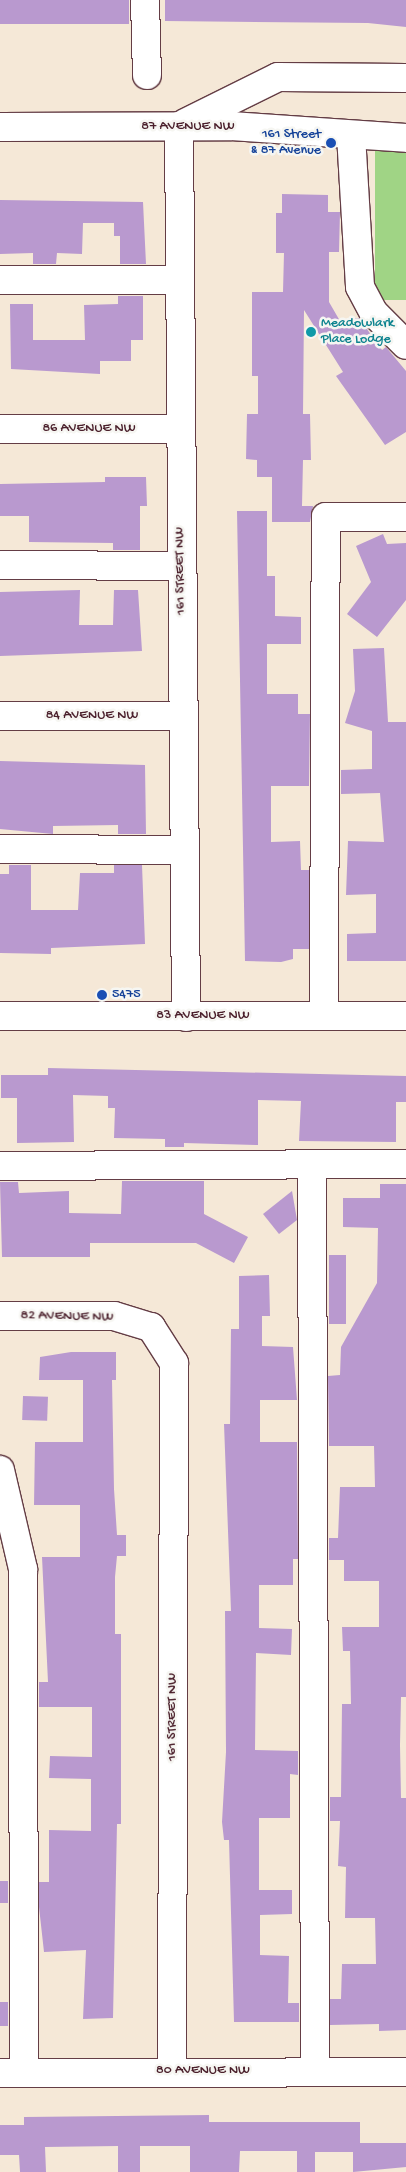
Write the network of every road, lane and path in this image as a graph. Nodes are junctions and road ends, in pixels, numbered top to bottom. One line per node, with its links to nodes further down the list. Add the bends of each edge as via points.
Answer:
1 (145, 0): 2 (street)
2 (147, 75)
3 (406, 78): 4 (street, via 278,77)
4 (179, 126): 5 (street, 87 AVENUE NW); 6 (street, 87 AVENUE NW); 9 (street, 161 STREET NW)
5 (0, 127)
6 (352, 135): 7 (street, 87 AVENUE NW); 10 (street, via 360,287 374,313)
7 (406, 138)
8 (0, 280): 9 (street)
9 (178, 280): 12 (street, 161 STREET NW)
10 (406, 344)
11 (0, 429): 12 (street, 86 AVENUE NW)
12 (178, 429): 15 (street, 161 STREET NW)
13 (406, 518): 22 (street, via 326,518)
14 (0, 565): 15 (street)
15 (181, 566): 17 (street, 161 STREET NW)
16 (0, 716): 17 (street, 84 AVENUE NW)
17 (184, 716): 19 (street, 161 STREET NW)
18 (0, 849): 19 (street)
19 (185, 850): 21 (street, 161 STREET NW)
20 (0, 1016): 21 (street, 83 AVENUE NW)
21 (186, 1016): 22 (street, 83 AVENUE NW)
22 (324, 1016): 23 (street, 83 AVENUE NW)
23 (406, 1016)
24 (406, 1164): 25 (street)
25 (312, 1165): 26 (street); 32 (street)
26 (0, 1166)
27 (0, 1316): 28 (street, 82 AVENUE NW, via 114,1316 151,1327)
28 (174, 1363): 30 (street, 161 STREET NW)
29 (0, 1470): 31 (street, via 23,1569)
30 (172, 2071): 31 (street, 80 AVENUE NW); 32 (street, 80 AVENUE NW)
31 (12, 2072)
32 (315, 2072): 33 (street, 80 AVENUE NW)
33 (406, 2072)

